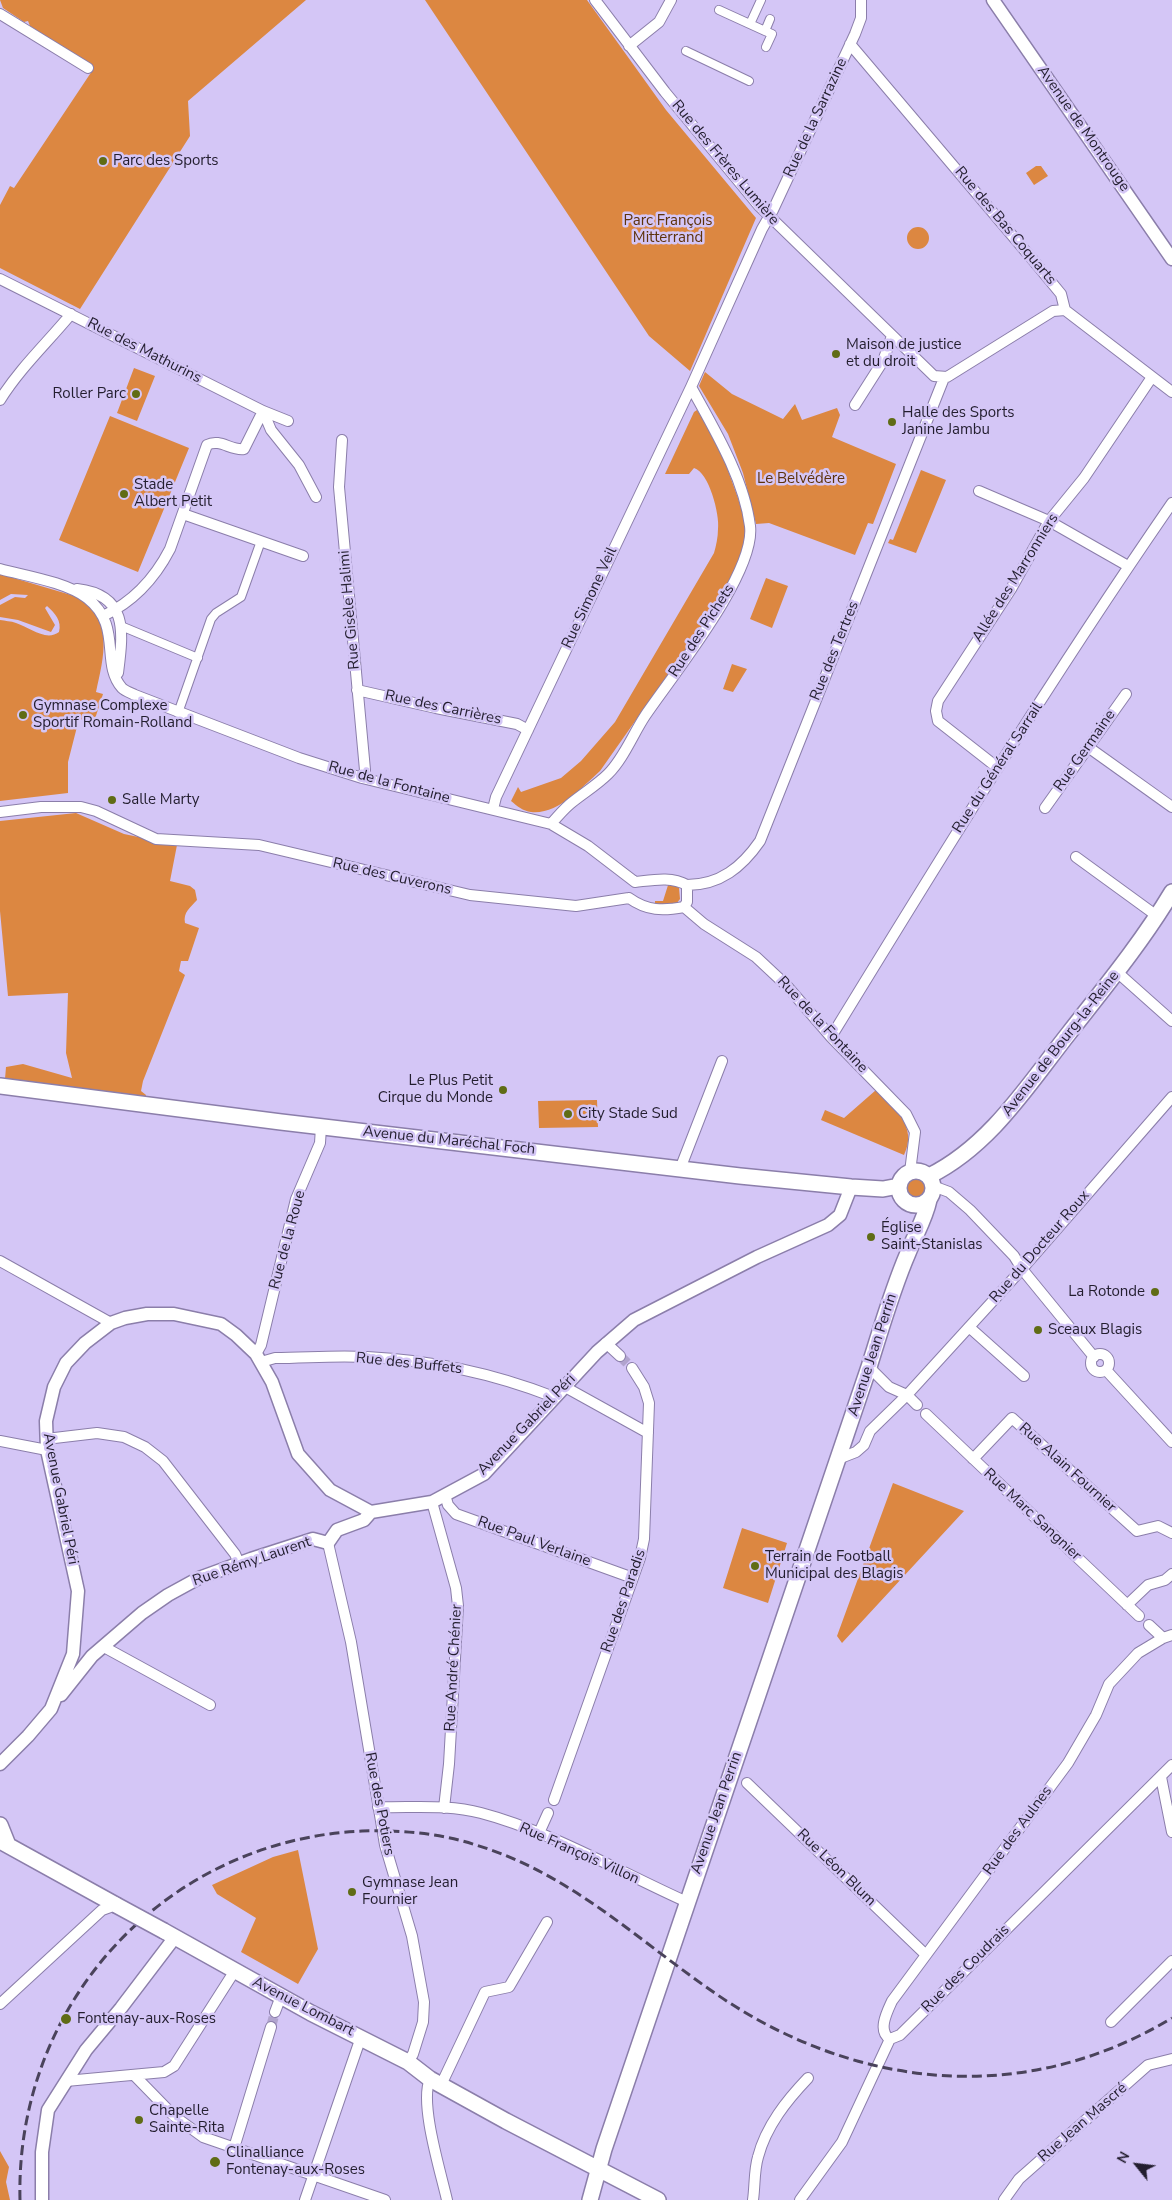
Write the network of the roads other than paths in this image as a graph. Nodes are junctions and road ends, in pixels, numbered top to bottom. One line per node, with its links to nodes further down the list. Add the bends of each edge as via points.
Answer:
1 (595, 0): 12 (street, Rue des Frères Lumière)
2 (671, 0): 12 (street, via 659,22)
3 (761, 0): 9 (street)
4 (861, 0): 11 (street, Rue de la Sarrazine, via 861,18)
5 (993, 0): 18 (street, Avenue de Montrouge)
6 (719, 10): 9 (street)
7 (0, 14): 15 (street)
8 (770, 19): 10 (street)
9 (750, 24): 10 (street)
10 (765, 30): 13 (street, via 772,34)
11 (850, 44): 17 (street, Rue de la Sarrazine); 20 (street, Rue des Bas Coquarts, via 1028,253 1061,294)
12 (630, 46): 17 (street, Rue des Frères Lumière)
13 (766, 47)
14 (686, 51): 16 (street)
15 (88, 68)
16 (749, 81)
17 (769, 217): 22 (street, Rue des Frères Lumière); 25 (street)
18 (1172, 259)
19 (0, 279): 21 (street, Rue des Mathurins)
20 (1066, 310): 23 (street, Rue des Bas Coquarts); 24 (street, via 1053,311)
21 (71, 314): 27 (street, via 9,385); 29 (street, Rue des Mathurins)
22 (892, 336): 24 (street, Rue des Frères Lumière, via 934,376); 28 (street, via 883,361)
23 (1152, 377): 26 (street, Rue des Bas Coquarts); 36 (street, Allée des Marronniers, via 1084,478)
24 (944, 378): 61 (street, Rue des Tertres, via 760,841 748,859 720,878 707,884)
25 (691, 387): 50 (street, Rue Simone Veil); 58 (street, Rue des Pichets, via 721,439 740,489 750,527 749,543 730,593 643,718 618,760)
26 (1172, 392)
27 (0, 400)
28 (855, 405)
29 (263, 411): 30 (street, Rue des Mathurins); 33 (street, via 271,430 300,465); 35 (street, via 244,449 212,442 207,446)
30 (288, 421)
31 (342, 440): 47 (street, Rue Gisèle Halimi, via 339,486)
32 (979, 491): 36 (street)
33 (316, 497)
34 (1172, 503): 39 (street, Rue du Général Sarrail)
35 (183, 514): 37 (street); 42 (street, via 162,563 127,603)
36 (1049, 522): 39 (street); 52 (street, Allée des Marronniers, via 1011,589 938,701 938,721)
37 (261, 541): 38 (street); 45 (street, via 241,597 211,619)
38 (303, 556)
39 (1128, 566): 52 (street, Rue du Général Sarrail)
40 (0, 569): 41 (street)
41 (68, 588): 42 (street, via 99,594); 43 (street, via 86,597)
42 (116, 610): 43 (street); 44 (street)
43 (103, 616): 46 (street)
44 (121, 626): 45 (street); 46 (street)
45 (198, 658): 49 (street)
46 (117, 679): 49 (street, Rue de la Fontaine, via 122,688)
47 (357, 690): 50 (street, Rue des Carrières, via 517,724); 53 (street, Rue Gisèle Halimi, via 365,770)
48 (1126, 694): 51 (street, Rue Germaine)
49 (178, 713): 53 (street, Rue de la Fontaine)
50 (528, 730): 56 (street, Rue Simone Veil)
51 (1088, 747): 54 (street, Rue Germaine); 55 (street)
52 (998, 768): 68 (street, Rue du Général Sarrail)
53 (362, 778): 56 (street, Rue de la Fontaine)
54 (1045, 808)
55 (1172, 808)
56 (493, 809): 58 (street, Rue de la Fontaine)
57 (0, 812): 63 (street, Rue des Cuverons, via 40,807 81,808 96,811 156,839 259,845 470,895 576,906)
58 (551, 824): 60 (street, Rue de la Fontaine, via 588,846)
59 (1076, 857): 65 (street)
60 (635, 882): 61 (street, via 679,880); 63 (street)
61 (688, 885): 64 (street)
62 (1172, 892): 65 (main road, Avenue de Bourg-la-Reine)
63 (629, 898): 64 (street, via 652,909)
64 (684, 907): 68 (street, Rue de la Fontaine, via 704,924 756,957 787,986)
65 (1157, 916): 66 (main road, Avenue de Bourg-la-Reine)
66 (1117, 972): 67 (street); 77 (main road, Avenue de Bourg-la-Reine, via 995,1127 945,1169)
67 (1172, 1021)
68 (830, 1037): 74 (street, Rue de la Fontaine, via 906,1114 914,1132)
69 (722, 1061): 73 (street)
70 (0, 1086): 72 (main road, Avenue du Maréchal Foch)
71 (1172, 1097): 81 (street, Rue du Docteur Roux)
72 (321, 1127): 73 (main road, Avenue du Maréchal Foch); 86 (street, Rue de la Roue, via 320,1143 296,1199)
73 (680, 1169): 76 (main road, Avenue du Maréchal Foch)
74 (910, 1172): 75 (main road, via 901,1179); 77 (main road, via 916,1170)
75 (899, 1186): 76 (main road, Avenue du Maréchal Foch, via 884,1189); 78 (main road, via 900,1195)
76 (851, 1187): 84 (street, Avenue Gabriel Péri, via 840,1215 828,1225 647,1312)
77 (931, 1187): 78 (main road, via 923,1205); 79 (main road, Avenue Jean Perrin, via 925,1217); 81 (street, via 950,1192 970,1210 1014,1256)
78 (911, 1205): 79 (main road, Avenue Jean Perrin, via 913,1218)
79 (908, 1252): 87 (main road, Avenue Jean Perrin)
80 (0, 1261): 82 (street)
81 (1022, 1269): 83 (street, Rue du Docteur Roux); 97 (street, via 1094,1357 1092,1368 1109,1373)
82 (111, 1323): 86 (street, Avenue Gabriel Péri, via 147,1314 194,1317 221,1324); 98 (street, Avenue Gabriel Péri, via 66,1363 54,1387 46,1421)
83 (969, 1327): 89 (street); 91 (street, Rue du Docteur Roux)
84 (606, 1343): 85 (street); 90 (street, Avenue Gabriel Péri)
85 (620, 1356)
86 (258, 1358): 92 (street, Rue des Buffets, via 366,1357 427,1363 469,1370); 103 (street, Avenue Gabriel Péri, via 272,1382 298,1454 330,1490)
87 (870, 1367): 91 (street, via 889,1387); 99 (main road, Avenue Jean Perrin)
88 (632, 1368): 95 (street, Rue des Paradis, via 649,1403)
89 (1024, 1376)
90 (564, 1387): 92 (street, Avenue Gabriel Péri); 95 (street)
91 (907, 1395): 93 (street); 99 (street, Avenue Jean Perrin, via 870,1431 864,1445)
92 (554, 1397): 101 (street, Avenue Gabriel Péri, via 484,1474)
93 (917, 1405)
94 (926, 1414): 100 (street, Rue Marc Sangnier)
95 (648, 1433): 108 (street, Rue des Paradis, via 644,1539)
96 (0, 1441): 98 (street)
97 (1172, 1442)
98 (47, 1444): 106 (street, via 97,1433 124,1437 145,1446 163,1461 235,1554); 114 (street, Avenue Gabriel Péri, via 78,1591)
99 (838, 1459): 130 (main road, Avenue Jean Perrin)
100 (973, 1459): 104 (street, Rue Alain Fournier, via 1012,1418 1137,1531 1158,1526); 109 (street, Rue Marc Sangnier)
101 (445, 1495): 102 (street, Avenue Gabriel Péri); 108 (street, Rue Paul Verlaine, via 456,1514)
102 (432, 1502): 103 (street, Avenue Gabriel Péri); 124 (street, Rue André Chénier, via 458,1606)
103 (371, 1512): 105 (street, Rue Rémy Laurent, via 364,1520 338,1530)
104 (1172, 1533)
105 (328, 1542): 106 (street, Rue Rémy Laurent, via 313,1539); 123 (street, Rue des Potiers, via 351,1642)
106 (239, 1564): 113 (street, Rue Rémy Laurent, via 199,1578 168,1595)
107 (1172, 1574): 109 (street, via 1165,1580 1148,1585)
108 (633, 1578): 122 (street, Rue des Paradis)
109 (1127, 1606): 110 (street, Rue Marc Sangnier)
110 (1139, 1616)
111 (1148, 1625): 112 (street)
112 (1167, 1636): 134 (street, Rue des Aulnes, via 1138,1653 1109,1684 1096,1715 1068,1763)
113 (104, 1646): 115 (street, Rue Rémy Laurent); 116 (street)
114 (73, 1654): 115 (street); 117 (street, Avenue Gabriel Péri)
115 (85, 1664): 117 (street, Rue Rémy Laurent)
116 (210, 1704)
117 (51, 1709): 118 (street, Avenue Gabriel Péri)
118 (0, 1764)
119 (1172, 1765): 120 (street, Rue des Coudrais)
120 (1161, 1777): 127 (street); 143 (street, Rue des Coudrais, via 900,2035)
121 (747, 1782): 134 (street, Rue Léon Blum)
122 (554, 1800)
123 (378, 1807): 124 (street, Rue François Villon); 145 (street, Rue des Potiers, via 412,1936 424,2002 423,2022)
124 (444, 1808): 128 (street, Rue François Villon, via 480,1813)
125 (548, 1813): 128 (street)
126 (0, 1825): 129 (main road, Avenue Lombart)
127 (1172, 1832)
128 (540, 1833): 130 (street, Rue François Villon)
129 (4, 1843): 131 (main road, Avenue Lombart)
130 (687, 1902): 151 (main road, Avenue Jean Perrin)
131 (116, 1905): 133 (main road, Avenue Lombart, bridge); 138 (street, via 102,1910)
132 (547, 1922): 149 (street, via 509,1987 485,1992)
133 (170, 1934): 136 (main road, Avenue Lombart); 148 (street)
134 (925, 1954): 143 (street, Rue des Aulnes, via 886,2012 883,2030)
135 (1172, 1960): 140 (street)
136 (234, 1972): 137 (main road, Avenue Lombart); 146 (street, via 174,2066 164,2072)
137 (280, 1996): 139 (street); 142 (main road, Avenue Lombart)
138 (0, 2004)
139 (275, 2012)
140 (1111, 2022)
141 (271, 2027): 150 (street)
142 (361, 2037): 145 (main road, Avenue Lombart); 152 (street)
143 (890, 2039): 160 (street, via 842,2142)
144 (1172, 2059): 161 (street, Rue Jean Mascré, via 1148,2065 1019,2179)
145 (408, 2062): 149 (main road, Avenue Lombart)
146 (134, 2075): 148 (street); 150 (street, via 174,2116 203,2137)
147 (808, 2078): 159 (street, via 779,2111 765,2137 758,2157)
148 (66, 2082): 153 (street, via 48,2110 42,2152)
149 (436, 2082): 151 (main road, Avenue Lombart); 156 (street, via 427,2086 430,2128)
150 (234, 2148): 152 (street)
151 (598, 2168): 157 (main road, Avenue Jean Perrin); 158 (main road, Avenue Lombart)
152 (313, 2175): 154 (street); 155 (street)
153 (42, 2200)
154 (305, 2200)
155 (385, 2200)
156 (447, 2200)
157 (590, 2200)
158 (658, 2200)
159 (753, 2200)
160 (800, 2200)
161 (1004, 2200)

